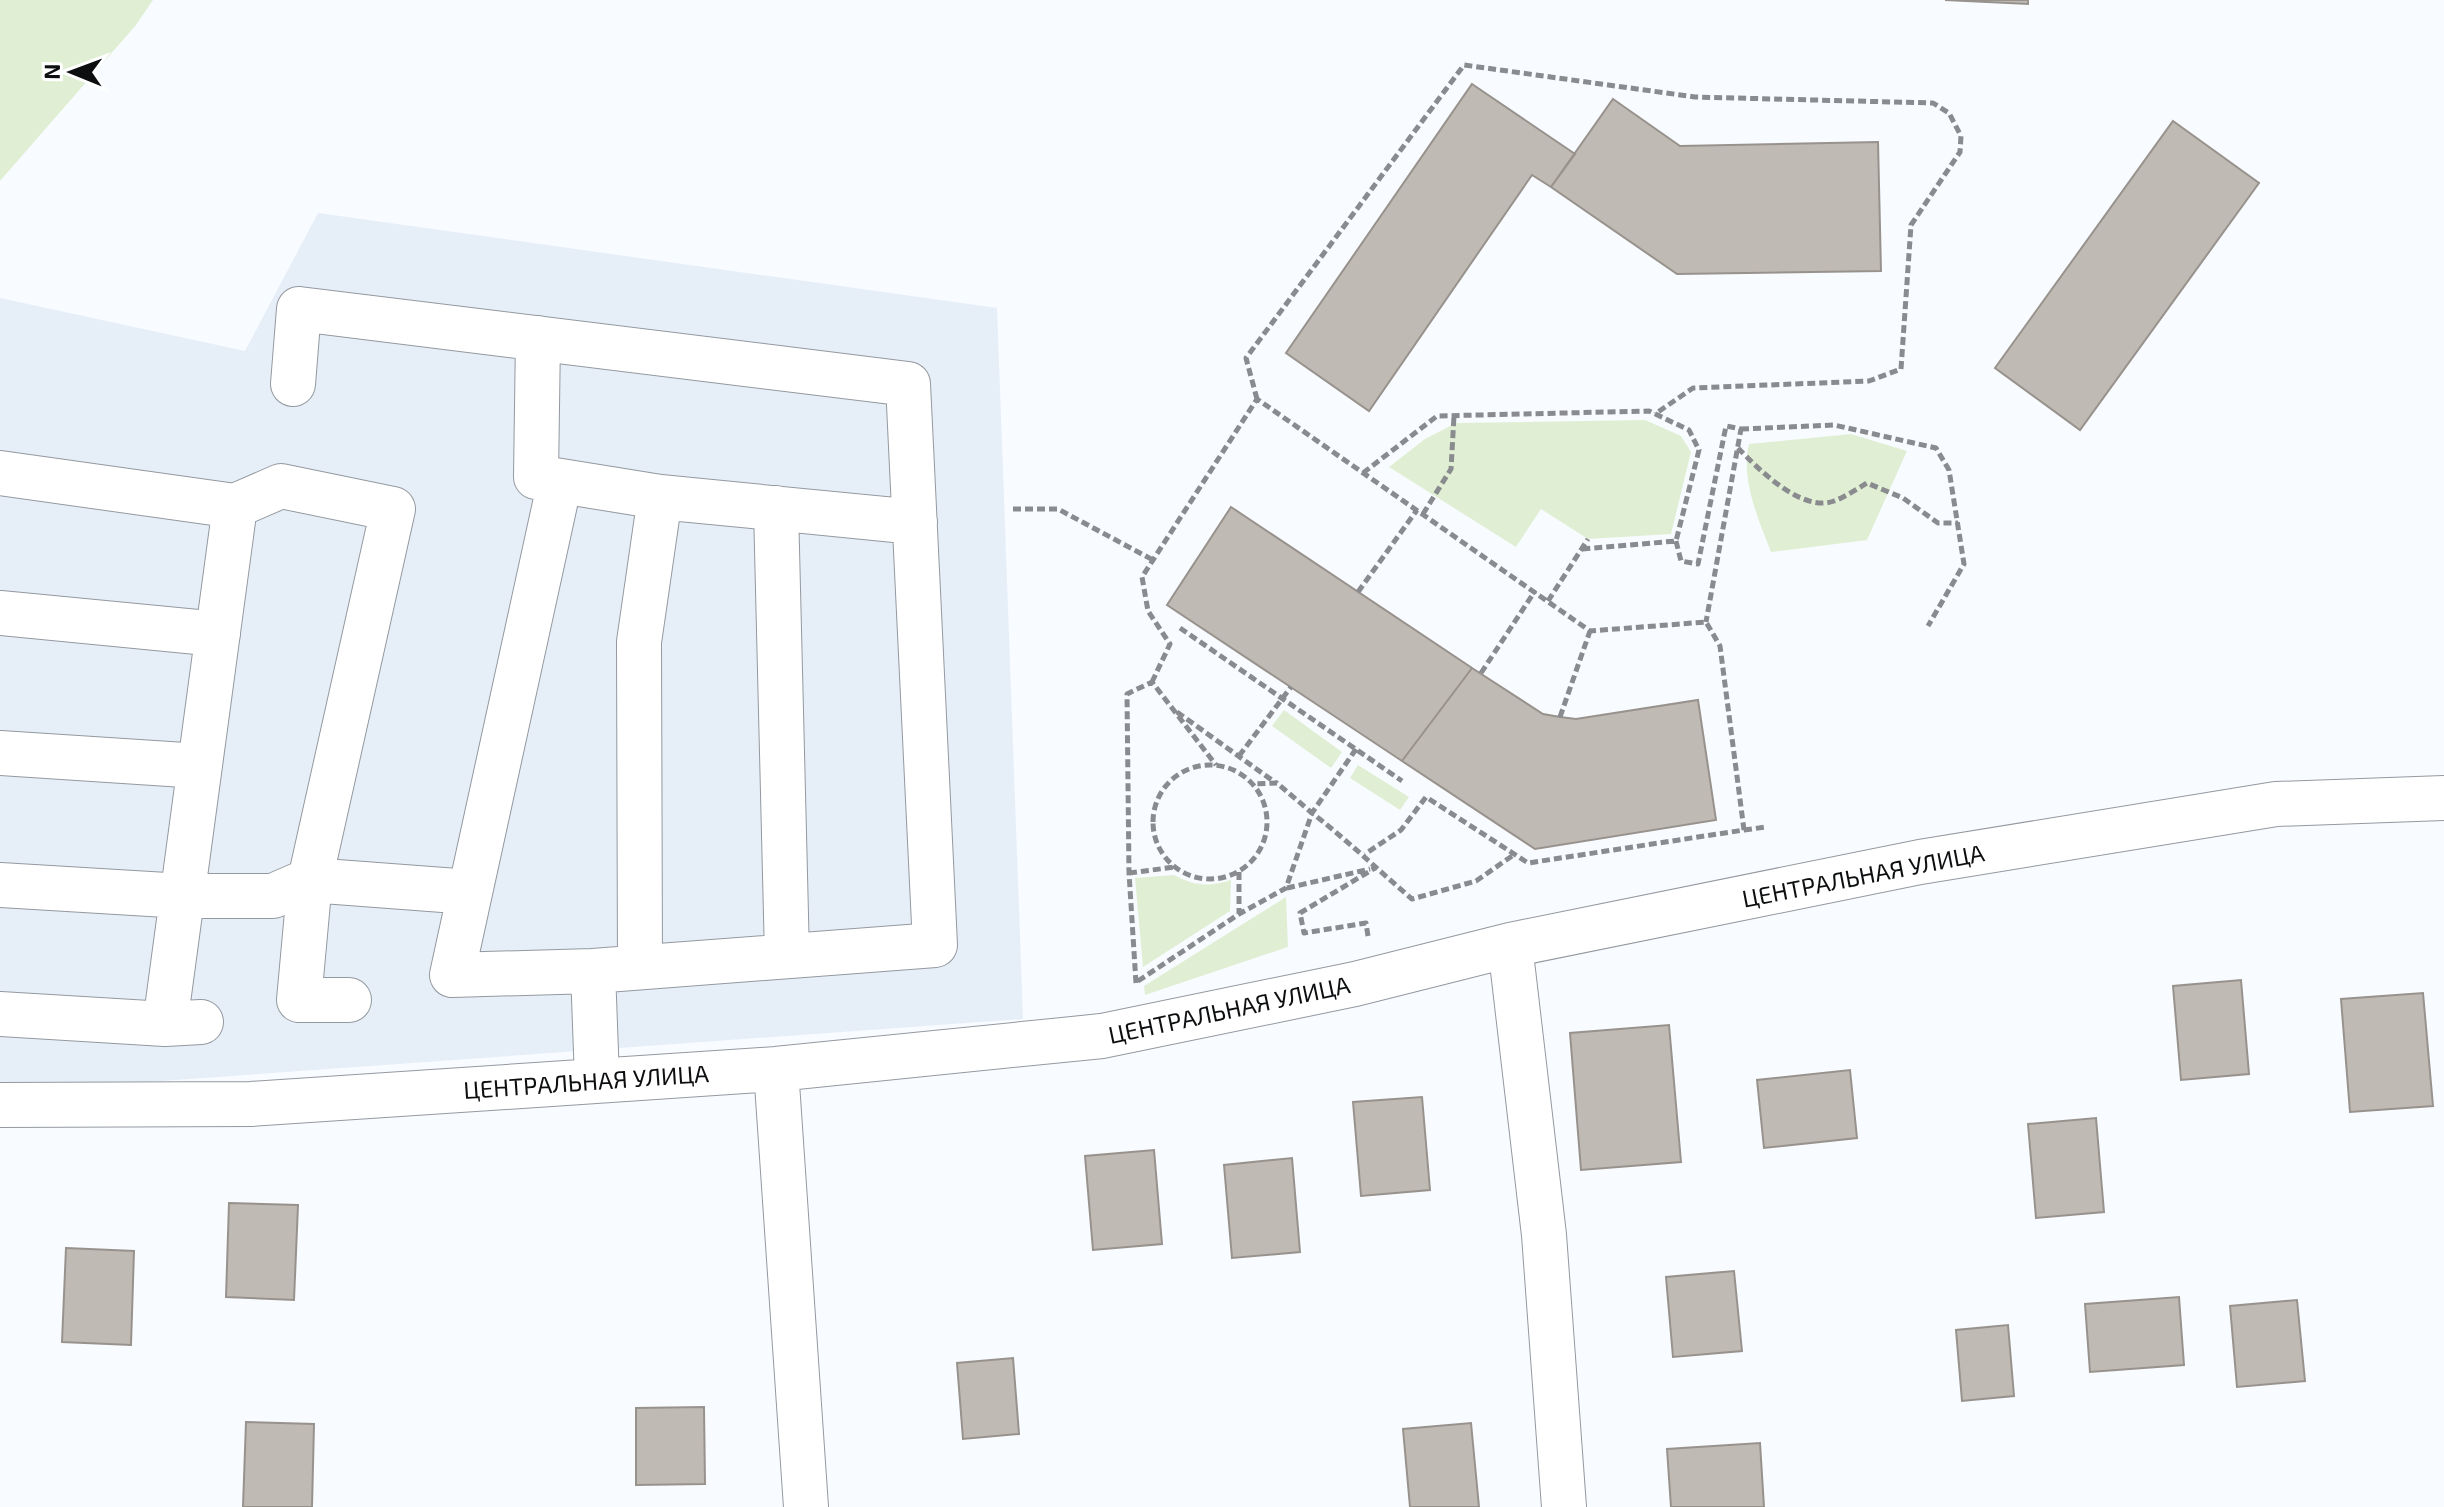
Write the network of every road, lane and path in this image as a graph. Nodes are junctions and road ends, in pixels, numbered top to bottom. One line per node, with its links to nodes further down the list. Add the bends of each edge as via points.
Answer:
1 (538, 338): 2 (street, via 299,309); 10 (street, via 536,477); 16 (street, via 908,384)
2 (293, 384)
3 (1257, 399): 4 (path, via 1246,358 1464,65 1695,97 1933,103 1949,113 1961,136 1960,152 1911,225 1901,369 1869,381 1693,388); 9 (path); 21 (path)
4 (1655, 414): 5 (path); 19 (path, via 1689,430 1699,450)
5 (1454, 416): 9 (path, via 1437,416); 15 (path, via 1451,469)
6 (1741, 429): 7 (path); 17 (path, via 1834,425 1936,448 1949,470); 19 (path, via 1726,426 1698,564 1681,561)
7 (1738, 448): 17 (path, via 1811,502 1832,502 1867,483 1903,498 1938,523); 26 (path)
8 (0, 473): 12 (street)
9 (1363, 473): 15 (path)
10 (560, 481): 11 (street); 58 (street)
11 (660, 497): 13 (street); 64 (street, via 639,642)
12 (235, 506): 30 (street); 55 (street, via 281,486 393,509)
13 (776, 508): 16 (street); 63 (street)
14 (1013, 509): 21 (path, via 1058,509)
15 (1420, 512): 22 (path); 23 (path)
16 (915, 522): 63 (street, via 935,945)
17 (1958, 523): 27 (path, via 1964,564)
18 (1588, 539): 20 (path)
19 (1676, 541): 20 (path)
20 (1582, 549): 24 (path)
21 (1153, 560): 32 (path, via 1142,577 1148,611 1170,644)
22 (1535, 591): 24 (path); 31 (path)
23 (1358, 592)
24 (1548, 601): 29 (path)
25 (0, 613): 30 (street)
26 (1706, 622): 29 (path); 48 (path, via 1720,646)
27 (1928, 626)
28 (1180, 628): 34 (path)
29 (1590, 631): 36 (path)
30 (218, 634): 41 (street)
31 (1481, 673)
32 (1152, 682): 35 (path); 54 (path, via 1127,694)
33 (1291, 687): 34 (path)
34 (1283, 696): 37 (path); 39 (path)
35 (1173, 709): 39 (path); 40 (path)
36 (1560, 717)
37 (1356, 749): 42 (path); 46 (path)
38 (0, 753): 41 (street)
39 (1239, 756): 43 (path)
40 (1216, 765): 44 (path); 51 (path, via 1184,771 1161,793 1154,809 1156,841)
41 (200, 766): 59 (street)
42 (1402, 781)
43 (1277, 783): 44 (path); 46 (path)
44 (1253, 784): 53 (path, via 1267,814 1266,831 1262,847)
45 (2444, 798): 62 (street, ЦЕНТРАЛЬНАЯ УЛИЦА, via 2276,804 1920,862)
46 (1312, 813): 49 (path); 57 (path)
47 (1766, 827): 48 (path)
48 (1744, 830): 50 (path, via 1528,863)
49 (1365, 854): 50 (path, via 1401,830 1426,797); 52 (path)
50 (1512, 856): 52 (path, via 1476,881 1412,899)
51 (1175, 867): 53 (path, via 1200,878); 54 (path)
52 (1375, 868): 57 (path); 61 (path, via 1300,913 1304,933 1366,923)
53 (1239, 872): 60 (path)
54 (1129, 873): 66 (path)
55 (310, 880): 58 (street); 59 (street, via 273,896); 67 (street, via 299,1000)
56 (0, 885): 59 (street)
57 (1286, 888): 60 (path)
58 (470, 892): 65 (street, via 452,975)
59 (183, 896): 68 (street, via 183,1023)
60 (1239, 914): 66 (path)
61 (1368, 937)
62 (1510, 945): 69 (street, ЦЕНТРАЛЬНАЯ УЛИЦА); 74 (street, via 1544,1235)
63 (787, 956): 64 (street)
64 (640, 967): 65 (street)
65 (593, 971): 71 (street)
66 (1136, 983): 69 (path)
67 (349, 1000)
68 (0, 1014)
69 (1139, 1029): 70 (street, ЦЕНТРАЛЬНАЯ УЛИЦА)
70 (776, 1069): 71 (street, ЦЕНТРАЛЬНАЯ УЛИЦА); 73 (street)
71 (597, 1079): 72 (street, ЦЕНТРАЛЬНАЯ УЛИЦА, via 251,1104)
72 (0, 1105)
73 (806, 1507)
74 (1564, 1507)

